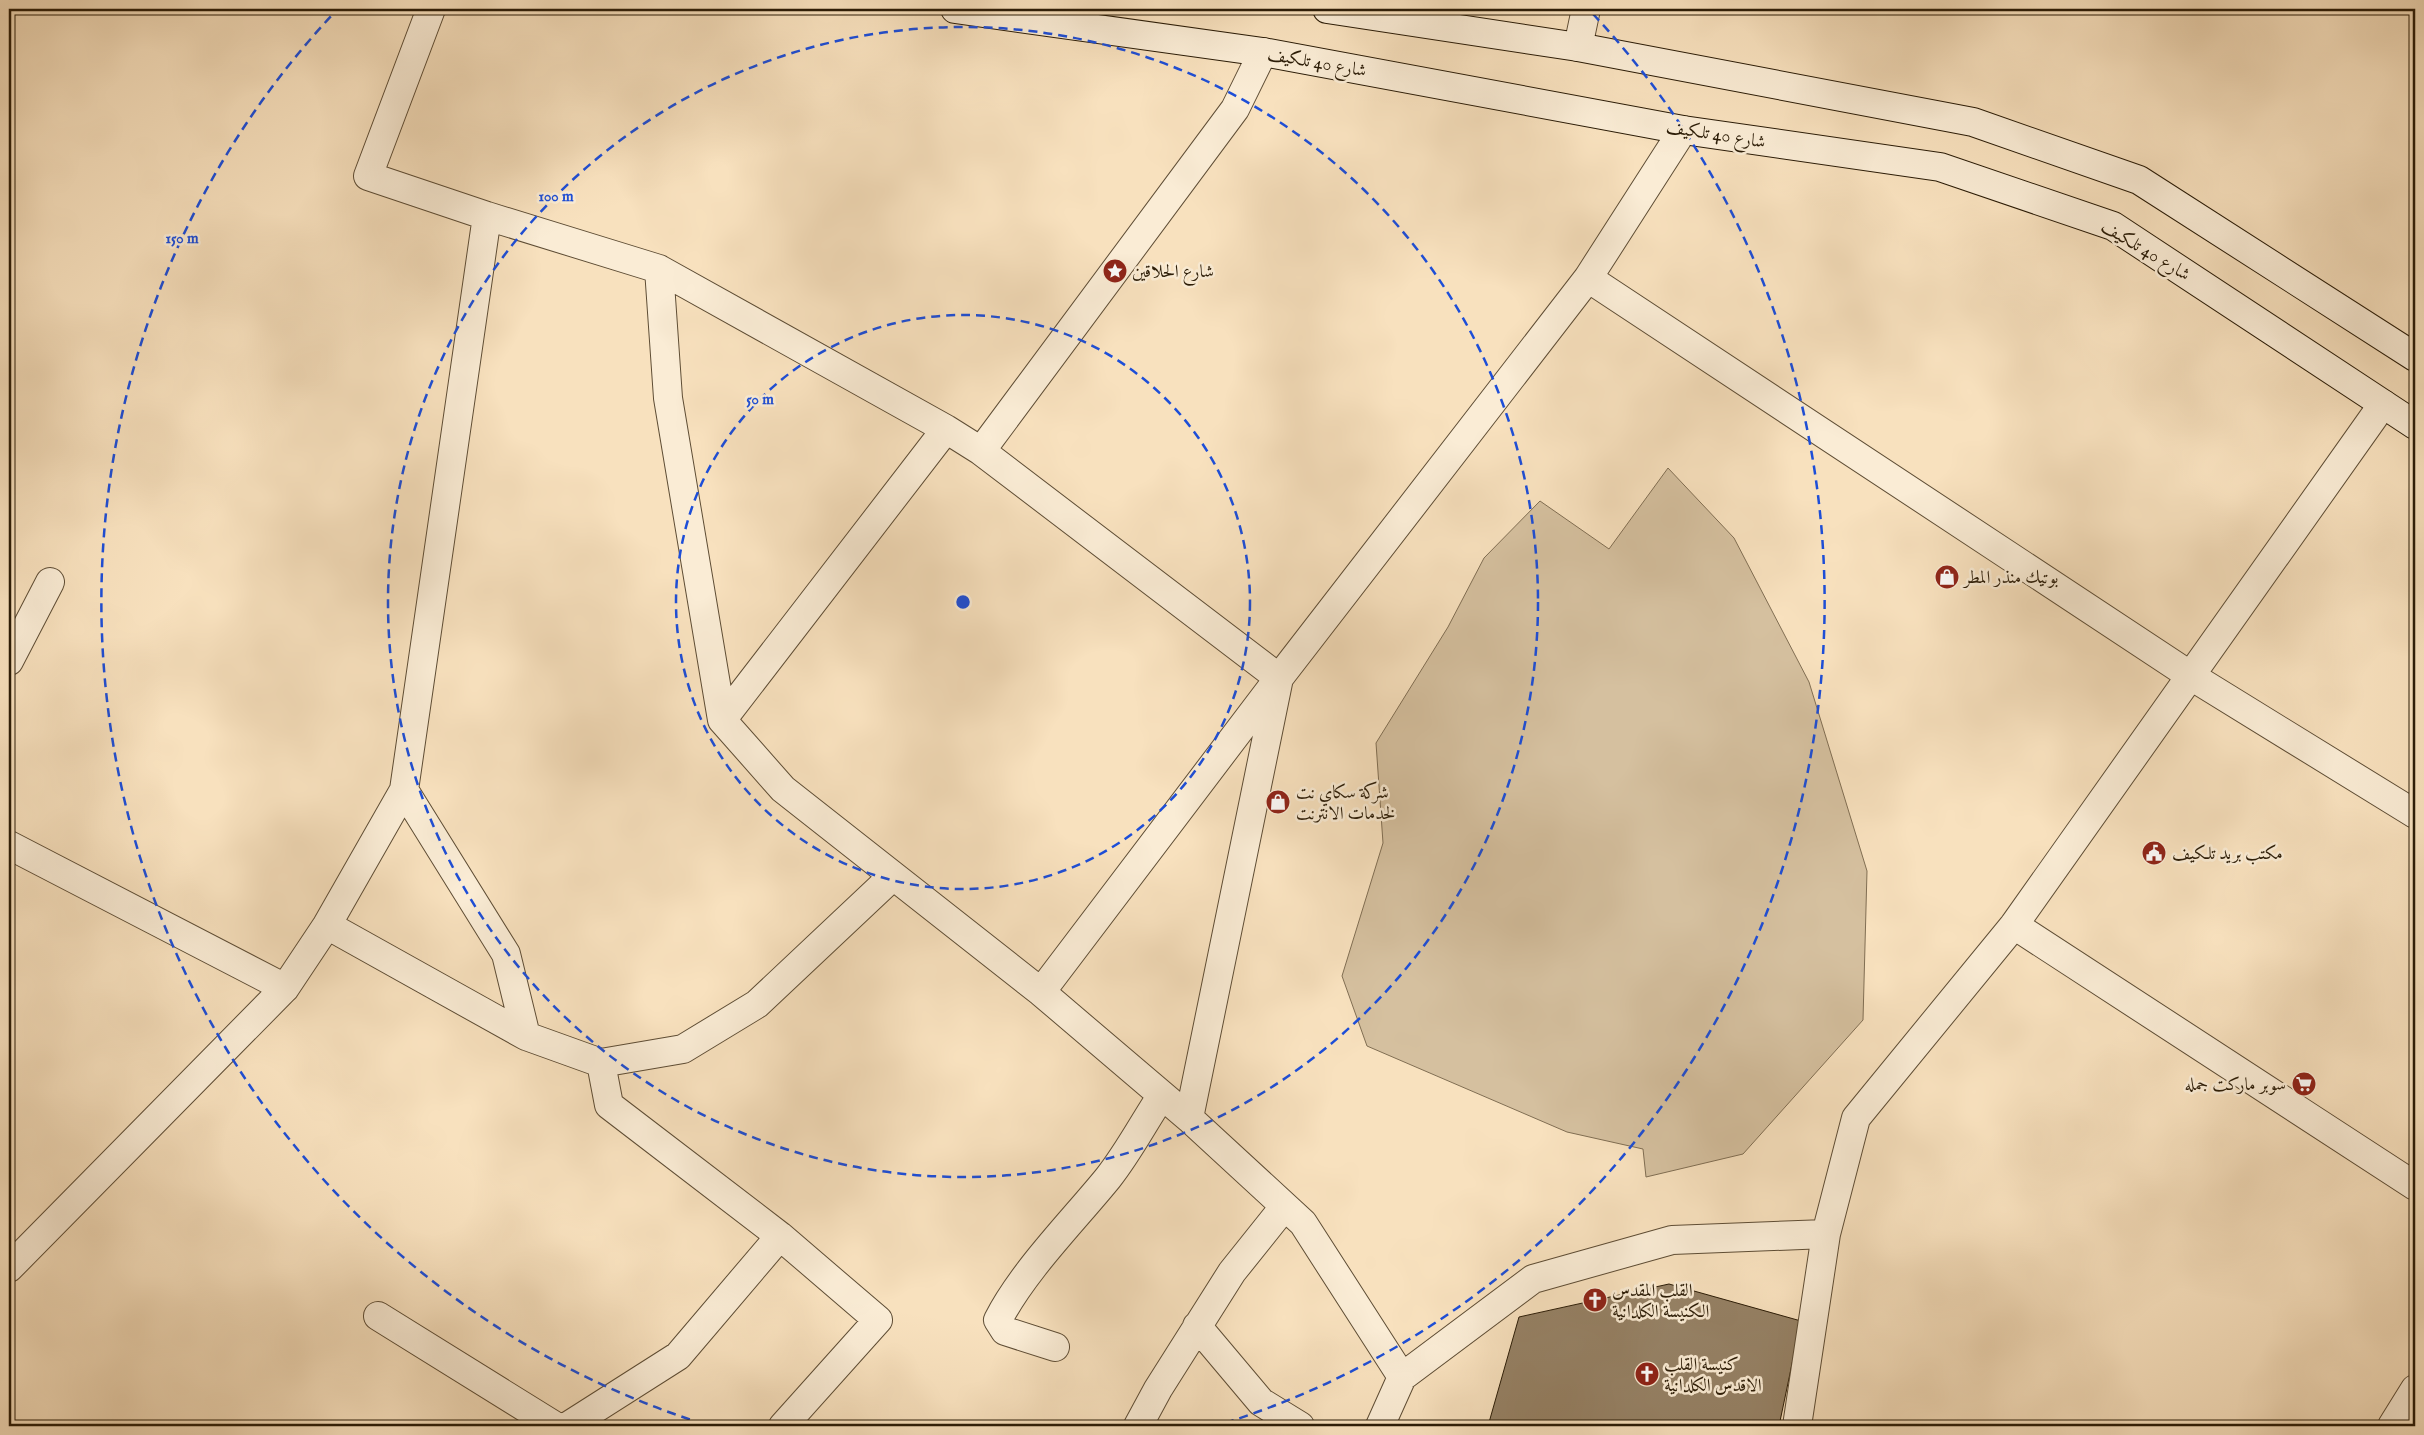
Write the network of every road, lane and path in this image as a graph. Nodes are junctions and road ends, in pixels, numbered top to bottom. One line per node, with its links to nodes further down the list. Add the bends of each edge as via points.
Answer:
1 (432, 9): 8 (street, via 368,176)
2 (954, 9): 6 (street, شارع 40 تلكيف)
3 (1327, 9): 5 (street)
4 (1586, 9): 5 (street)
5 (1578, 47): 11 (street, via 1973,122 2139,180)
6 (1263, 52): 7 (street, شارع 40 تلكيف); 15 (street, via 1235,109)
7 (1684, 130): 10 (street); 12 (street, شارع 40 تلكيف, via 1940,167 2113,226)
8 (487, 216): 9 (street); 21 (street)
9 (659, 269): 14 (street); 20 (street, via 668,398)
10 (1588, 278): 18 (street); 19 (street)
11 (2413, 350)
12 (2383, 404): 13 (street, شارع 40 تلكيف); 18 (street)
13 (2415, 425)
14 (946, 429): 15 (street); 20 (street)
15 (981, 452): 19 (street)
16 (50, 582): 17 (street)
17 (9, 661)
18 (2191, 676): 22 (street); 26 (street)
19 (1280, 678): 28 (street); 32 (street)
20 (722, 720): 24 (street, via 783,790)
21 (404, 790): 25 (street); 29 (street, via 506,954)
22 (2415, 814)
23 (9, 845): 27 (street)
24 (893, 876): 28 (street); 30 (street, via 757,1004 683,1049)
25 (326, 924): 27 (street); 29 (street)
26 (2014, 925): 33 (street); 35 (street, via 1856,1118)
27 (285, 988): 37 (street)
28 (1041, 992): 31 (street)
29 (526, 1036): 30 (street)
30 (601, 1064): 36 (street, via 609,1105)
31 (1162, 1095): 32 (street); 40 (street, via 1110,1176 1049,1248 998,1320 1005,1331)
32 (1189, 1118): 34 (street)
33 (2415, 1186)
34 (1284, 1206): 39 (street, via 1232,1272); 41 (street, via 1303,1223)
35 (1826, 1234): 41 (street, via 1672,1240 1533,1279); 49 (street)
36 (780, 1236): 44 (street, via 678,1356); 45 (street, via 878,1320)
37 (9, 1268)
38 (378, 1316): 43 (street)
39 (1198, 1326): 46 (street); 47 (street, via 1261,1402)
40 (1055, 1346)
41 (1402, 1377): 48 (street)
42 (2415, 1389): 50 (street)
43 (555, 1426)
44 (568, 1426)
45 (783, 1426)
46 (1138, 1426)
47 (1300, 1426)
48 (1380, 1426)
49 (1798, 1426)
50 (2392, 1426)

